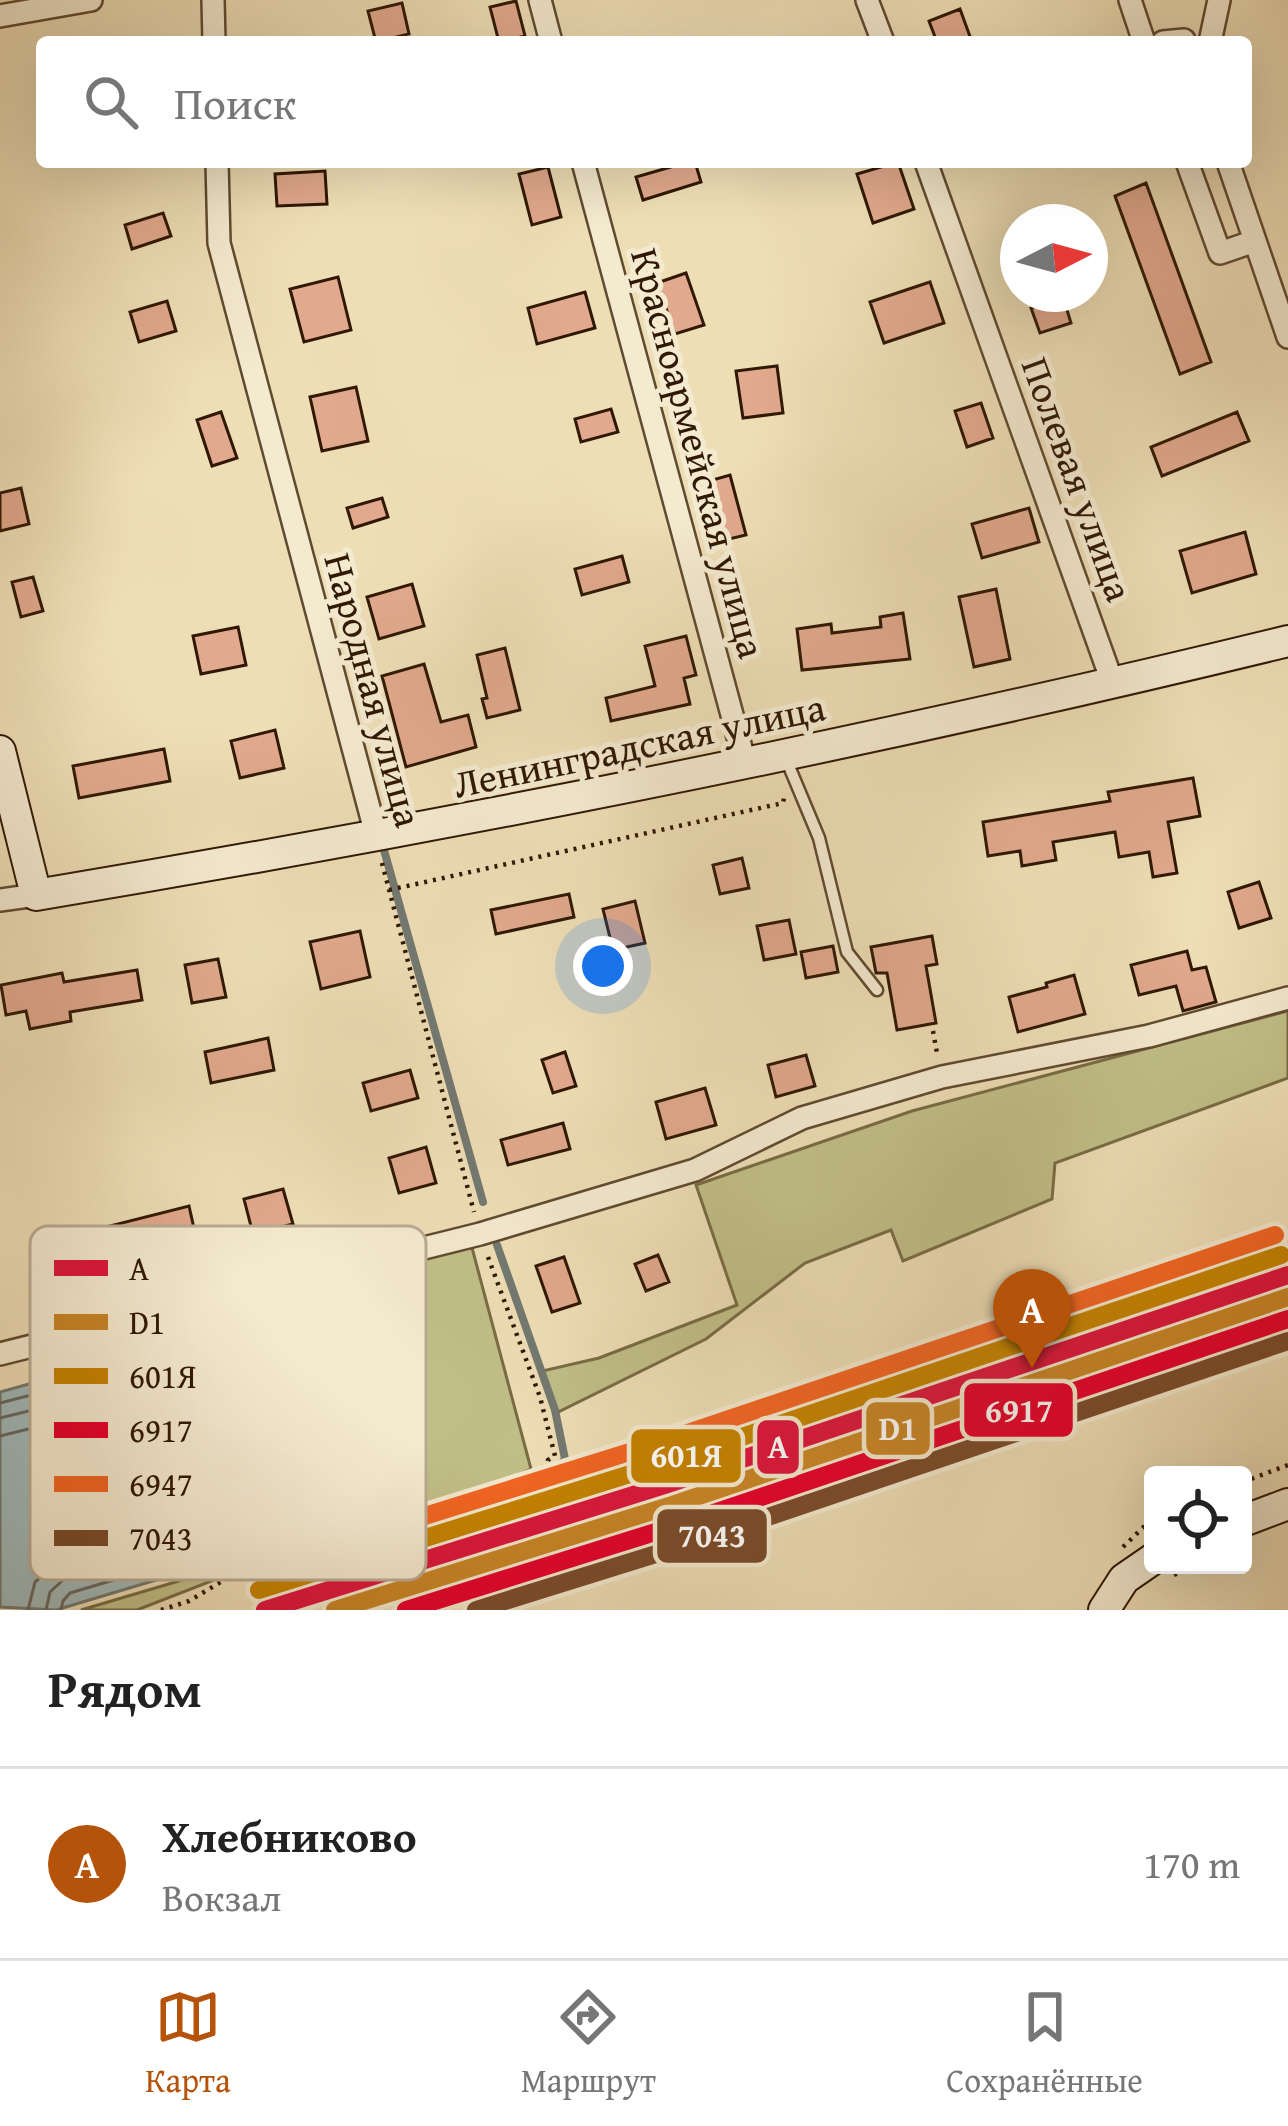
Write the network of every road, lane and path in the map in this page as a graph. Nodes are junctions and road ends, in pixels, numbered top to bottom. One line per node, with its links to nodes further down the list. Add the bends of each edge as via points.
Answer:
1 (91, 0): 7 (street)
2 (213, 0): 8 (street)
3 (540, 0): 9 (street)
4 (868, 0): 10 (street)
5 (1130, 0): 11 (street)
6 (1219, 0): 12 (street)
7 (0, 16)
8 (214, 36)
9 (549, 36)
10 (881, 36)
11 (1142, 36)
12 (1211, 36)
13 (217, 168): 25 (street, Народная улица, via 219,243)
14 (586, 168): 23 (street, Красноармейская улица)
15 (928, 168): 21 (street, Полевая улица)
16 (1189, 168): 18 (street, via 1220,253)
17 (1230, 168): 18 (street)
18 (1255, 241): 19 (street)
19 (1288, 337)
20 (1288, 641): 21 (street, Ленинградская улица)
21 (1113, 684): 24 (street, Ленинградская улица)
22 (0, 751): 27 (street)
23 (745, 763): 24 (street, Ленинградская улица); 25 (street, Ленинградская улица)
24 (788, 764): 26 (path, via 783,803); 28 (lane, via 819,838 847,952)
25 (377, 838): 26 (path, Народная улица); 27 (street, Ленинградская улица)
26 (393, 889): 30 (path, Народная улица)
27 (11, 894)
28 (877, 991)
29 (1288, 998): 30 (street, via 1149,1036 942,1076 802,1118 695,1170)
30 (480, 1234): 31 (street); 38 (path, Народная улица, via 540,1396 555,1456 548,1460 551,1479)
31 (426, 1248)
32 (30, 1346): 33 (street)
33 (0, 1354)
34 (1288, 1465): 35 (path)
35 (1252, 1479)
36 (1288, 1504): 37 (street)
37 (1252, 1518)
38 (426, 1521)
39 (1144, 1565): 42 (street)
40 (224, 1580): 41 (path, Народная улица)
41 (160, 1610)
42 (1104, 1610)

